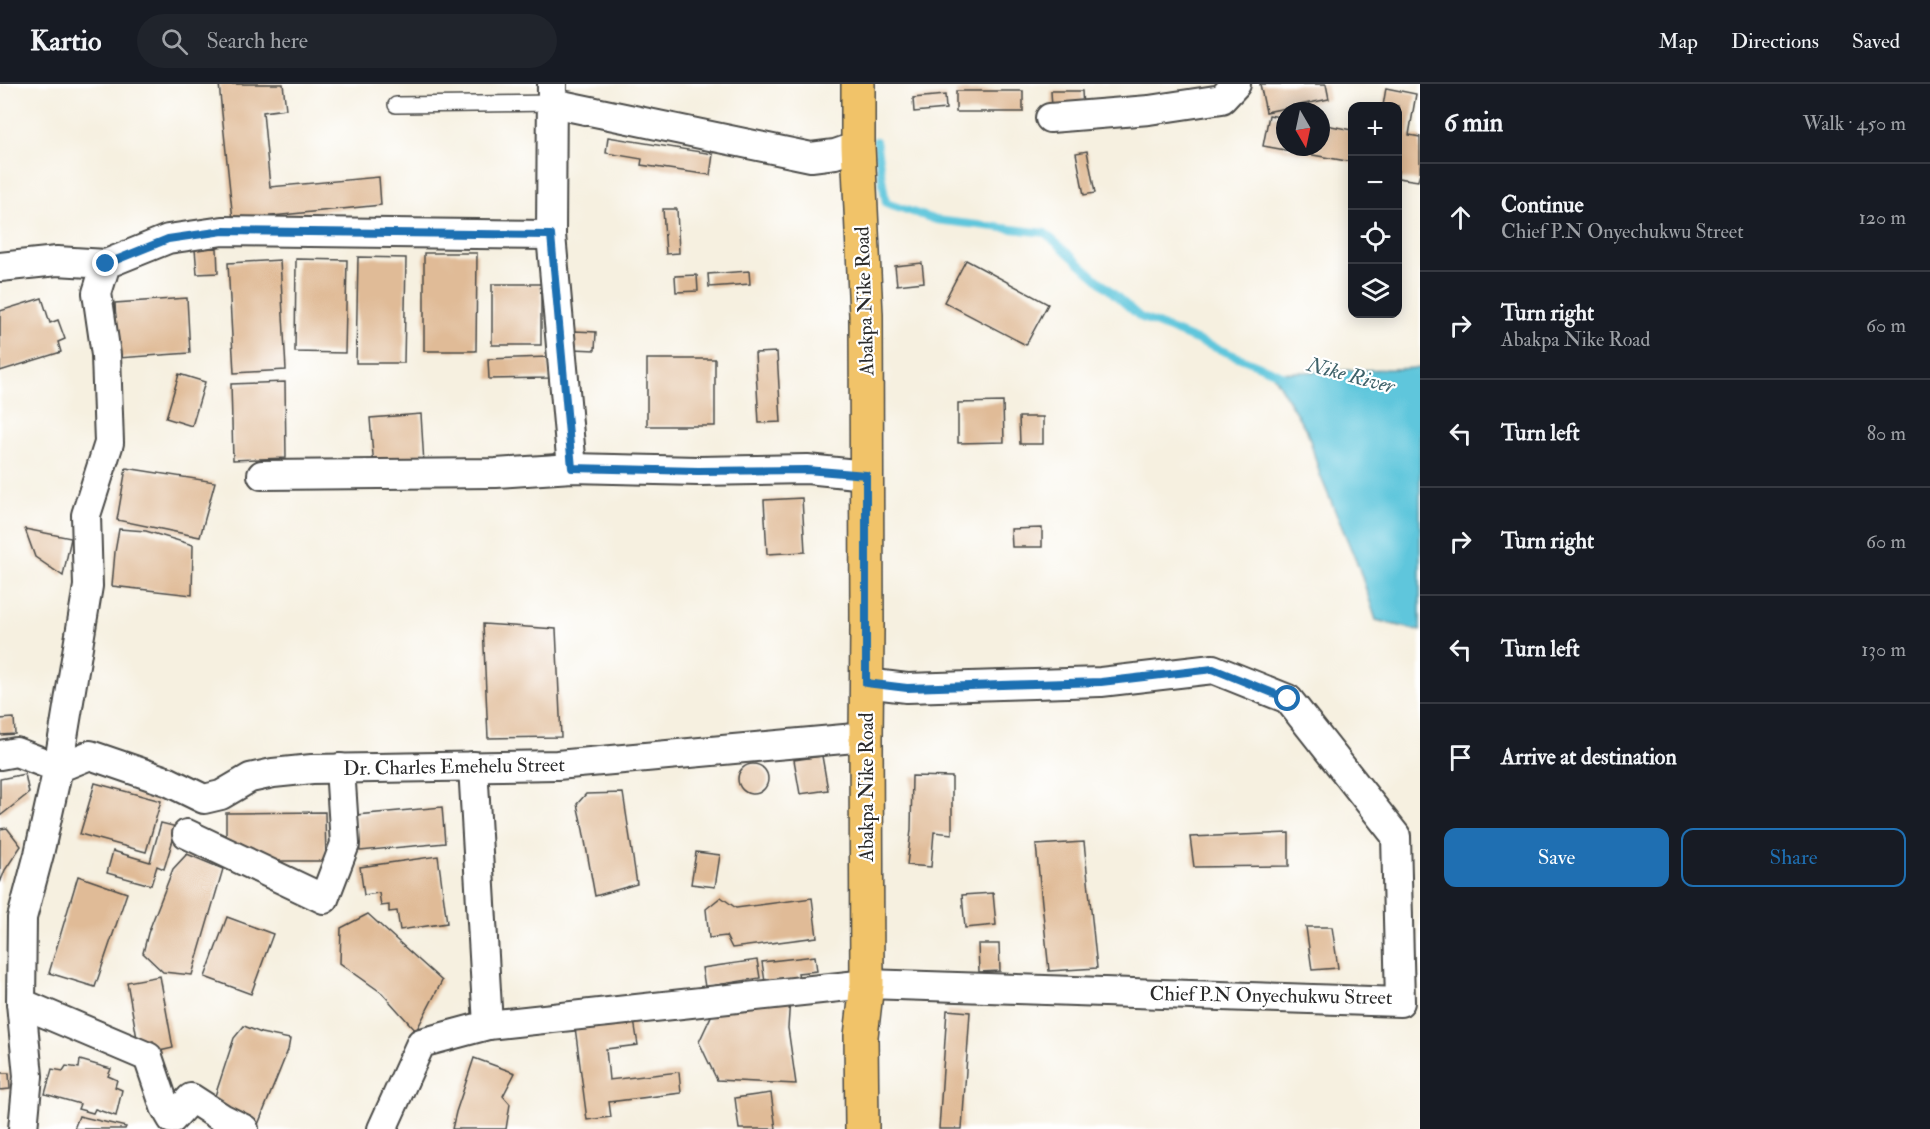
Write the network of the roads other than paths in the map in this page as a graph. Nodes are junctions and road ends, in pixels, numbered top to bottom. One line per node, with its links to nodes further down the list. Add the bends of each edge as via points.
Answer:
1 (858, 84): 6 (main road, Abakpa Nike Road)
2 (1236, 84): 5 (street, via 1222,99)
3 (552, 94): 4 (lane); 6 (street, via 811,157); 7 (street)
4 (396, 105)
5 (1050, 118)
6 (858, 146): 12 (main road, Abakpa Nike Road, via 866,315)
7 (551, 235): 8 (street, via 223,231 168,239); 10 (street)
8 (106, 264): 9 (street, via 57,261); 17 (street, via 97,293 106,355 109,443 86,515 88,586)
9 (0, 267)
10 (572, 468): 11 (street, via 496,473); 12 (street, via 807,470)
11 (262, 475)
12 (866, 475): 13 (main road, Abakpa Nike Road)
13 (866, 683): 14 (main road, Abakpa Nike Road); 20 (street, Chief P.N Onyechukwu Street, via 907,688 1101,682 1213,669 1288,699 1396,836 1400,1002)
14 (866, 737): 16 (street, Dr. Charles Emehelu Street, via 557,765); 20 (main road, Abakpa Nike Road)
15 (0, 755): 17 (street, via 16,752)
16 (473, 766): 18 (street, Dr. Charles Emehelu Street); 22 (street)
17 (57, 768): 18 (street, Dr. Charles Emehelu Street, via 90,755 169,782 204,799 262,775); 21 (street, via 22,918)
18 (340, 768): 19 (street, via 345,843 324,898)
19 (188, 834)
20 (867, 984): 22 (street, Chief P.N Onyechukwu Street); 26 (main road, Abakpa Nike Road, via 861,1036)
21 (21, 1003): 23 (street, via 28,1076); 24 (street, via 148,1057 172,1119 190,1098)
22 (488, 1025): 25 (street, Chief P.N Onyechukwu Street, via 421,1043)
23 (23, 1129)
24 (244, 1129)
25 (382, 1129)
26 (862, 1129)

